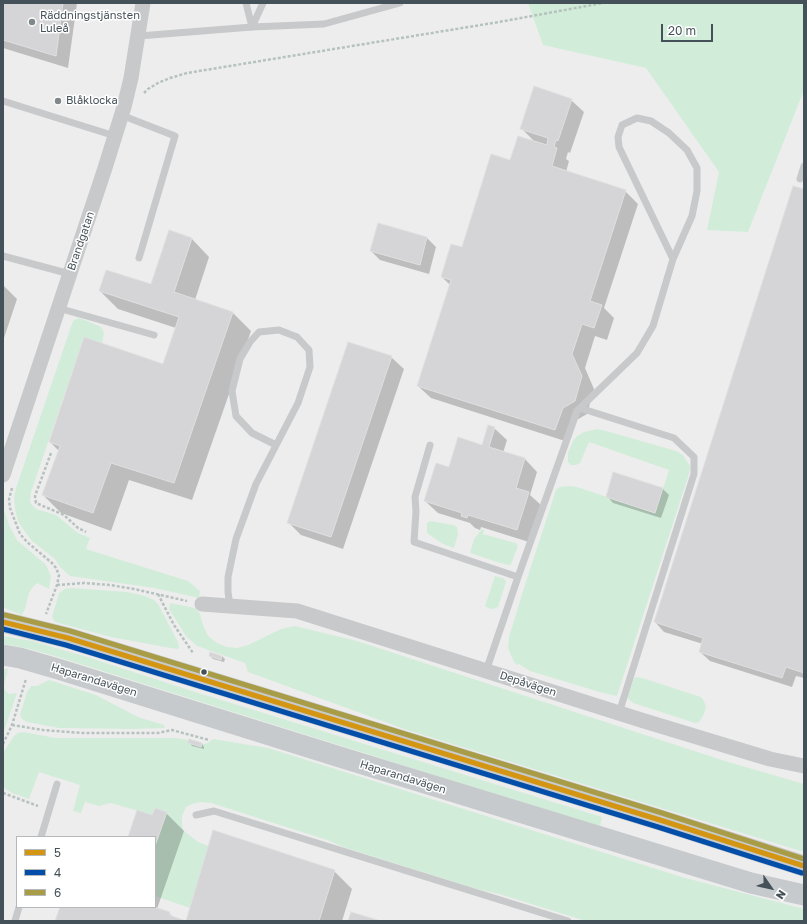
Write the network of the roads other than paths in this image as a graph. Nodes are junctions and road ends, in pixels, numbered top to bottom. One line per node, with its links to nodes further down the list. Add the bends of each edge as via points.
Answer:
1 (144, 3): 6 (street, Brandgatan)
2 (246, 3): 5 (lane)
3 (263, 3): 5 (lane)
4 (400, 3): 5 (lane, via 324,24)
5 (252, 27): 6 (lane)
6 (139, 36): 8 (street, Brandgatan)
7 (3, 101): 9 (lane)
8 (121, 116): 9 (street, Brandgatan); 13 (lane, via 175,136)
9 (115, 136): 15 (street, Brandgatan)
10 (804, 166): 11 (lane)
11 (800, 180)
12 (3, 256): 15 (lane)
13 (139, 258)
14 (673, 259): 14 (lane, via 619,147 618,137 622,125 637,118 651,121 669,133 687,150 697,168 697,191 692,216); 18 (lane, via 653,326 637,353)
15 (70, 274): 16 (street, Brandgatan)
16 (58, 308): 17 (lane); 21 (street, Brandgatan)
17 (154, 335)
18 (580, 408): 22 (lane); 28 (lane, via 674,438 694,457 694,474)
19 (276, 445): 19 (lane, via 298,403 310,367 309,350 297,337 279,330 259,332 250,342 240,359 232,391 236,416 252,433); 24 (lane, via 256,484 236,539 228,577)
20 (430, 446): 22 (lane, via 415,497 414,542)
21 (8, 480)
22 (518, 577): 27 (lane)
23 (202, 604): 24 (street, Depåvägen)
24 (230, 606): 27 (street, Depåvägen, via 297,611)
25 (3, 622): 33 (main road, via 68,638)
26 (3, 655): 34 (main road, Haparandavägen, via 58,669 751,883)
27 (486, 670): 28 (street, Depåvägen)
28 (619, 713): 29 (street, Depåvägen, via 770,759)
29 (804, 766)
30 (57, 784): 32 (lane)
31 (196, 815): 37 (lane, via 214,811)
32 (41, 836)
33 (804, 866)
34 (804, 895)
35 (20, 908): 36 (lane)
36 (15, 921)
37 (568, 921)

